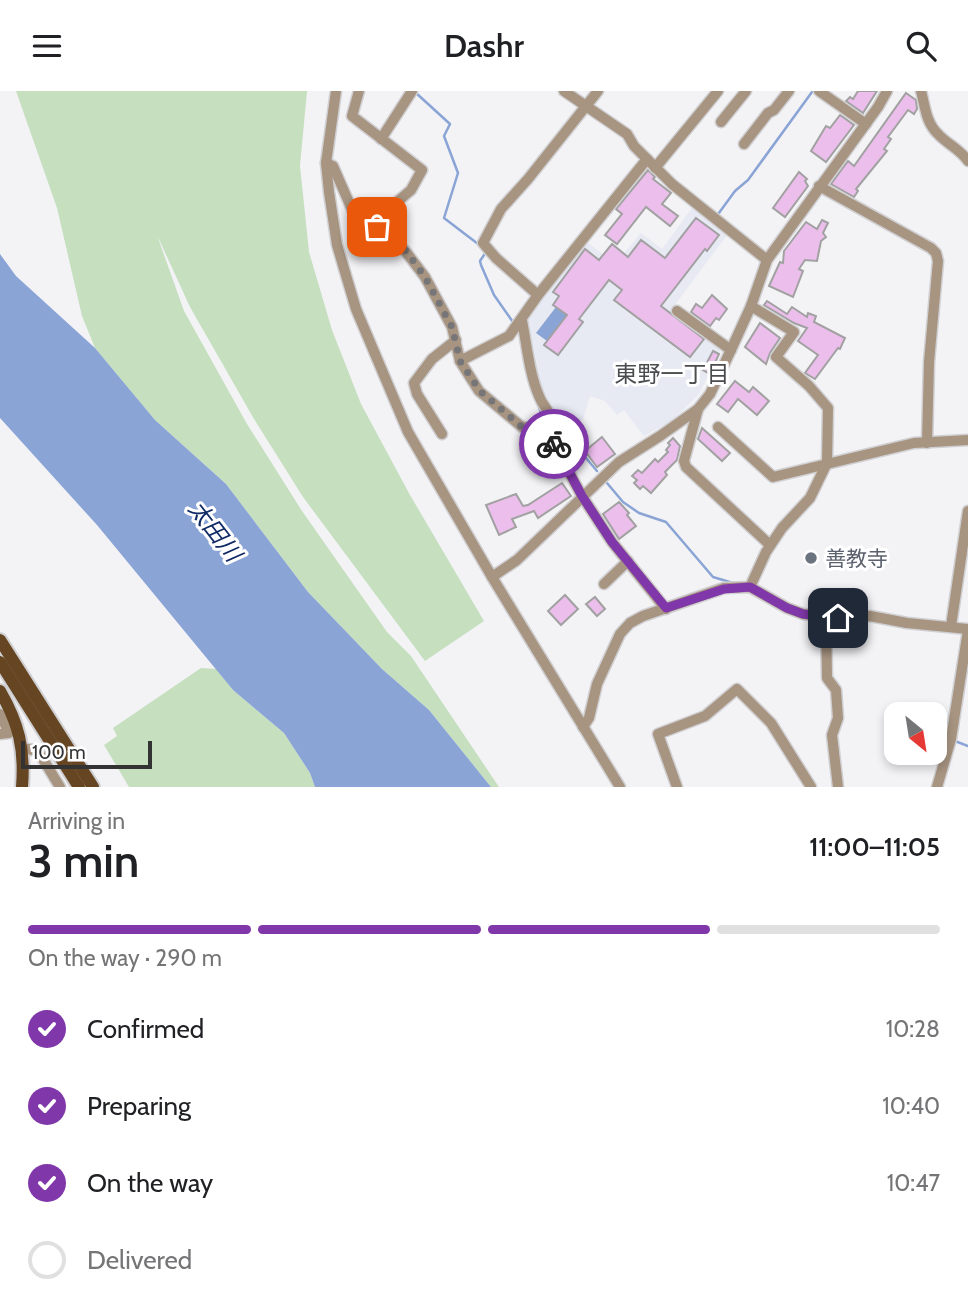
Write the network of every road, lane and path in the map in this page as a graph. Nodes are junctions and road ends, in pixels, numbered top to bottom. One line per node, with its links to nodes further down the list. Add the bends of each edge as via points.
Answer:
1 (336, 91): 19 (street)
2 (359, 91): 15 (street, via 352,116)
3 (412, 91): 15 (street)
4 (564, 91): 12 (street)
5 (598, 91): 12 (street)
6 (718, 91): 20 (street)
7 (746, 91): 13 (street)
8 (789, 91): 16 (street)
9 (819, 91): 14 (street)
10 (887, 91): 14 (street)
11 (921, 91): 18 (street, via 929,123)
12 (586, 107): 17 (street, via 626,134); 24 (street, via 501,209 483,243)
13 (725, 117)
14 (866, 124): 21 (street)
15 (381, 139): 22 (street, via 422,170 411,190 384,213)
16 (744, 144)
17 (647, 159): 20 (street); 24 (street)
18 (968, 161)
19 (326, 163): 22 (street, via 332,166 362,225); 42 (street, via 337,245 356,309 408,432)
20 (656, 168): 23 (street)
21 (819, 186): 23 (street); 36 (street, via 936,253)
22 (377, 227): 28 (street, via 385,229 425,277)
23 (767, 260): 25 (street)
24 (538, 295): 27 (street)
25 (751, 306): 29 (street); 37 (street, via 794,332 776,357 828,408)
26 (677, 311): 29 (street)
27 (522, 321): 30 (street, via 509,336); 33 (street, via 539,397 551,416)
28 (456, 339): 30 (street); 34 (street, via 432,359 414,383)
29 (731, 350): 31 (street)
30 (460, 361): 33 (street, via 480,391 522,427)
31 (698, 409): 38 (street, via 619,462); 40 (street, via 686,467)
32 (718, 427): 37 (street, via 773,477)
33 (546, 430): 38 (street)
34 (442, 434)
35 (968, 440): 36 (street)
36 (927, 443): 37 (street)
37 (828, 463): 40 (street, via 810,498)
38 (582, 496): 41 (street); 42 (street, via 517,561)
39 (968, 511): 47 (street)
40 (770, 545): 44 (street)
41 (628, 561): 43 (street); 45 (street)
42 (492, 577): 53 (street)
43 (604, 584)
44 (750, 587): 45 (street, via 724,589); 46 (street, via 787,608)
45 (666, 608): 53 (street, via 630,623 620,634)
46 (826, 617): 47 (street, via 870,616); 63 (street, via 827,678 836,690 838,717 832,735)
47 (951, 627): 48 (street)
48 (968, 629): 64 (street, via 951,739)
49 (1, 643): 59 (main road)
50 (0, 661): 58 (main road)
51 (0, 691): 55 (main road)
52 (0, 714): 54 (street, via 9,733)
53 (583, 727): 60 (street)
54 (0, 734)
55 (22, 748): 56 (main road); 57 (street, via 38,751)
56 (22, 787)
57 (60, 787)
58 (79, 787)
59 (93, 787)
60 (620, 787)
61 (677, 787): 62 (street, via 658,734 705,716 737,689 771,723)
62 (811, 787)
63 (838, 787)
64 (937, 787)

